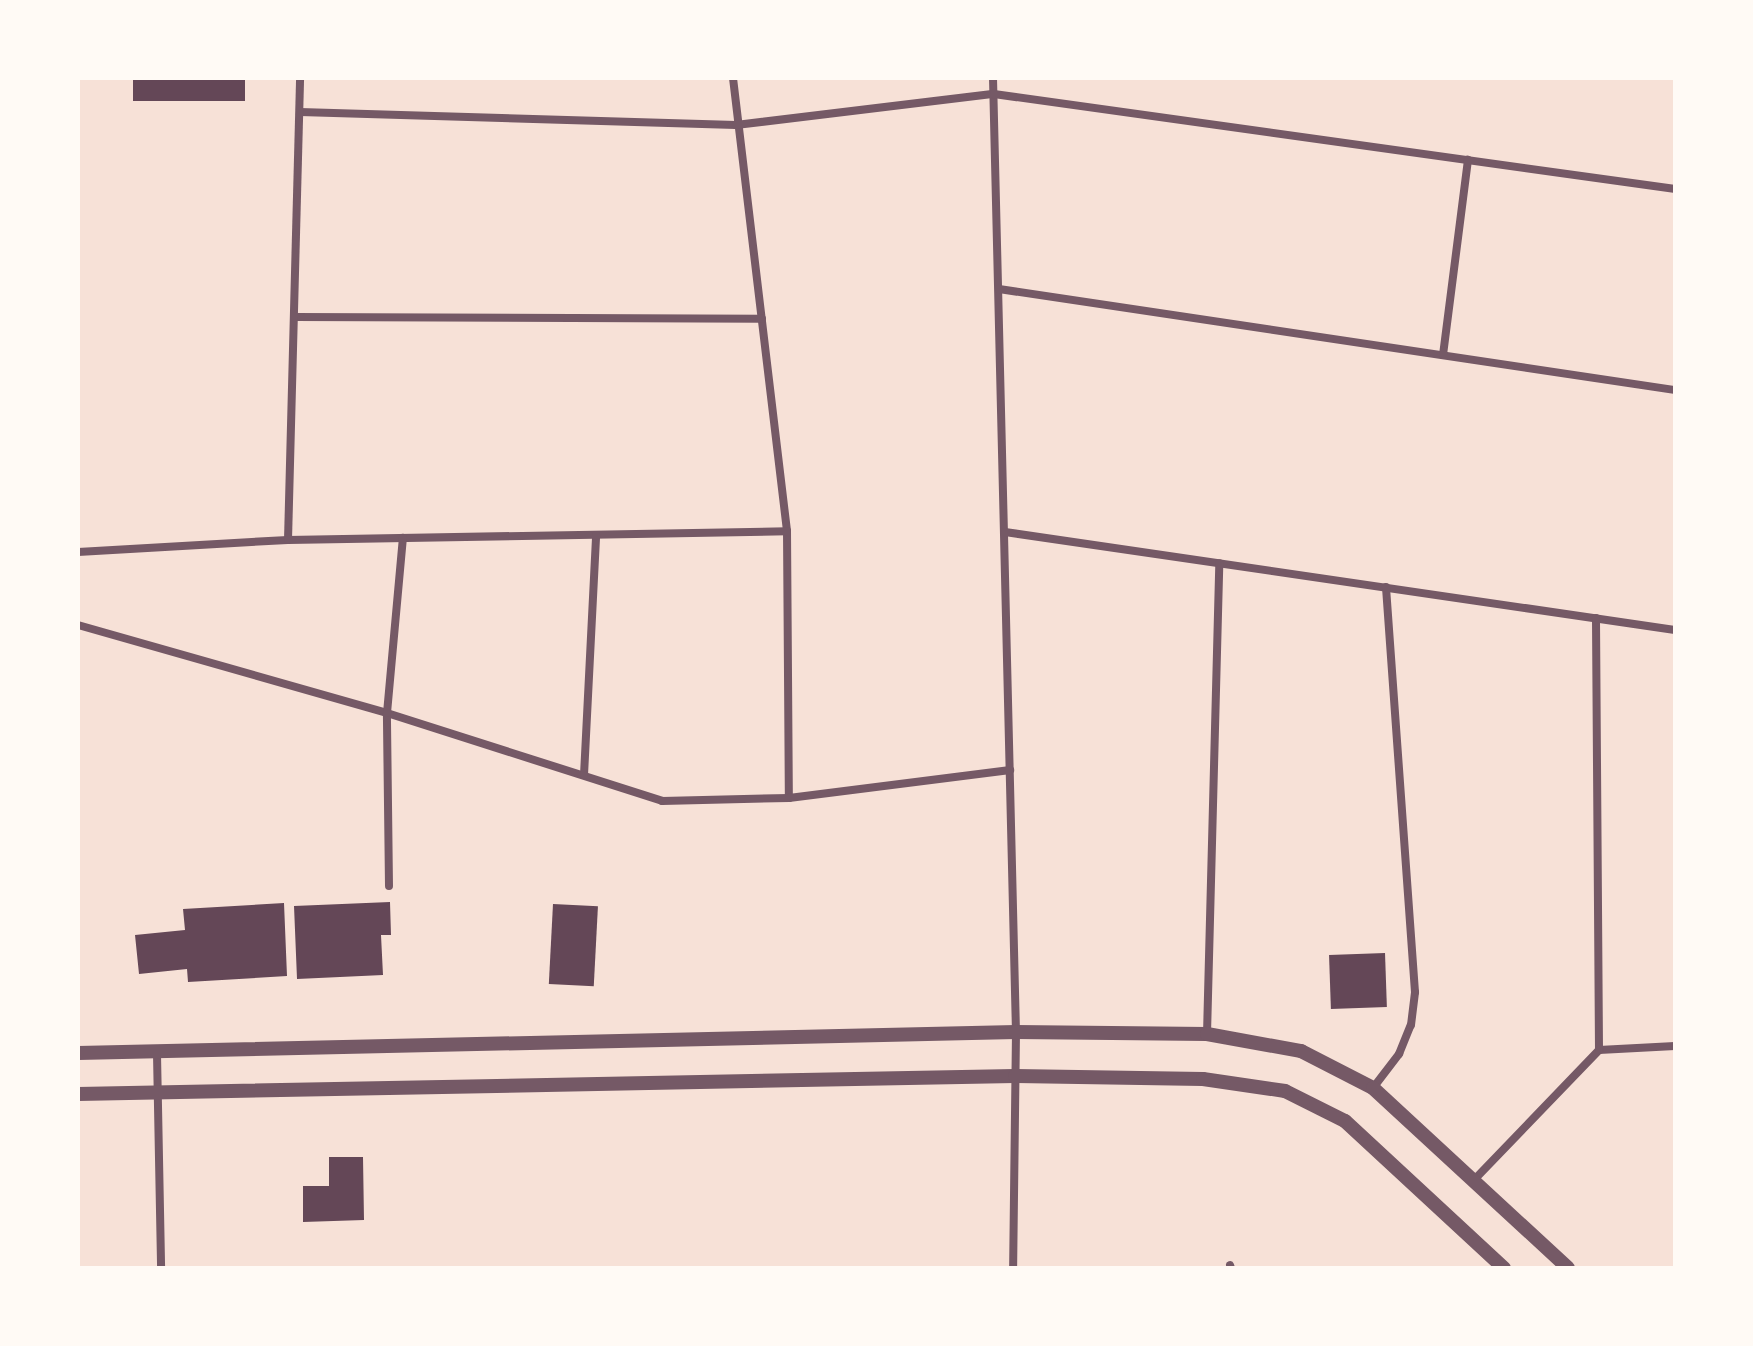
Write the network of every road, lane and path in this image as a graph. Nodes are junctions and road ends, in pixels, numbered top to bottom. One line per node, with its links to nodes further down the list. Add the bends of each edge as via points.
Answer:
1 (300, 78): 5 (street)
2 (733, 78): 6 (street)
3 (993, 78): 4 (street)
4 (994, 94): 6 (street); 7 (street); 9 (street)
5 (300, 112): 6 (street); 10 (street)
6 (736, 125): 11 (street)
7 (1468, 160): 8 (street); 12 (street)
8 (1675, 189)
9 (999, 289): 12 (street); 15 (street)
10 (295, 317): 11 (street); 18 (street)
11 (762, 319): 14 (street)
12 (1443, 355): 13 (street)
13 (1675, 390)
14 (787, 531): 16 (street); 28 (street)
15 (1005, 532): 20 (street); 26 (street)
16 (596, 535): 17 (street); 27 (street)
17 (403, 538): 18 (street); 25 (street)
18 (288, 540): 19 (street)
19 (78, 552)
20 (1219, 563): 21 (street); 31 (street)
21 (1386, 587): 22 (street); 37 (street, via 1415,992 1411,1025 1399,1054)
22 (1596, 618): 24 (street); 33 (street)
23 (78, 625): 25 (street)
24 (1675, 630)
25 (387, 713): 27 (street); 29 (street)
26 (1010, 770): 28 (street); 30 (street)
27 (584, 775): 28 (street, via 662,801)
28 (789, 798)
29 (389, 886)
30 (1016, 1032): 31 (street); 35 (street); 36 (street)
31 (1207, 1034): 37 (street, via 1301,1051)
32 (1675, 1046): 33 (street)
33 (1599, 1050): 40 (street)
34 (78, 1053): 35 (street)
35 (157, 1054): 38 (street)
36 (1015, 1076): 38 (street); 42 (street); 43 (street, via 1203,1079 1285,1091 1345,1121)
37 (1373, 1088): 40 (street)
38 (158, 1093): 39 (street); 41 (street)
39 (78, 1094)
40 (1473, 1181): 44 (street)
41 (161, 1268)
42 (1013, 1268)
43 (1504, 1268)
44 (1568, 1268)

